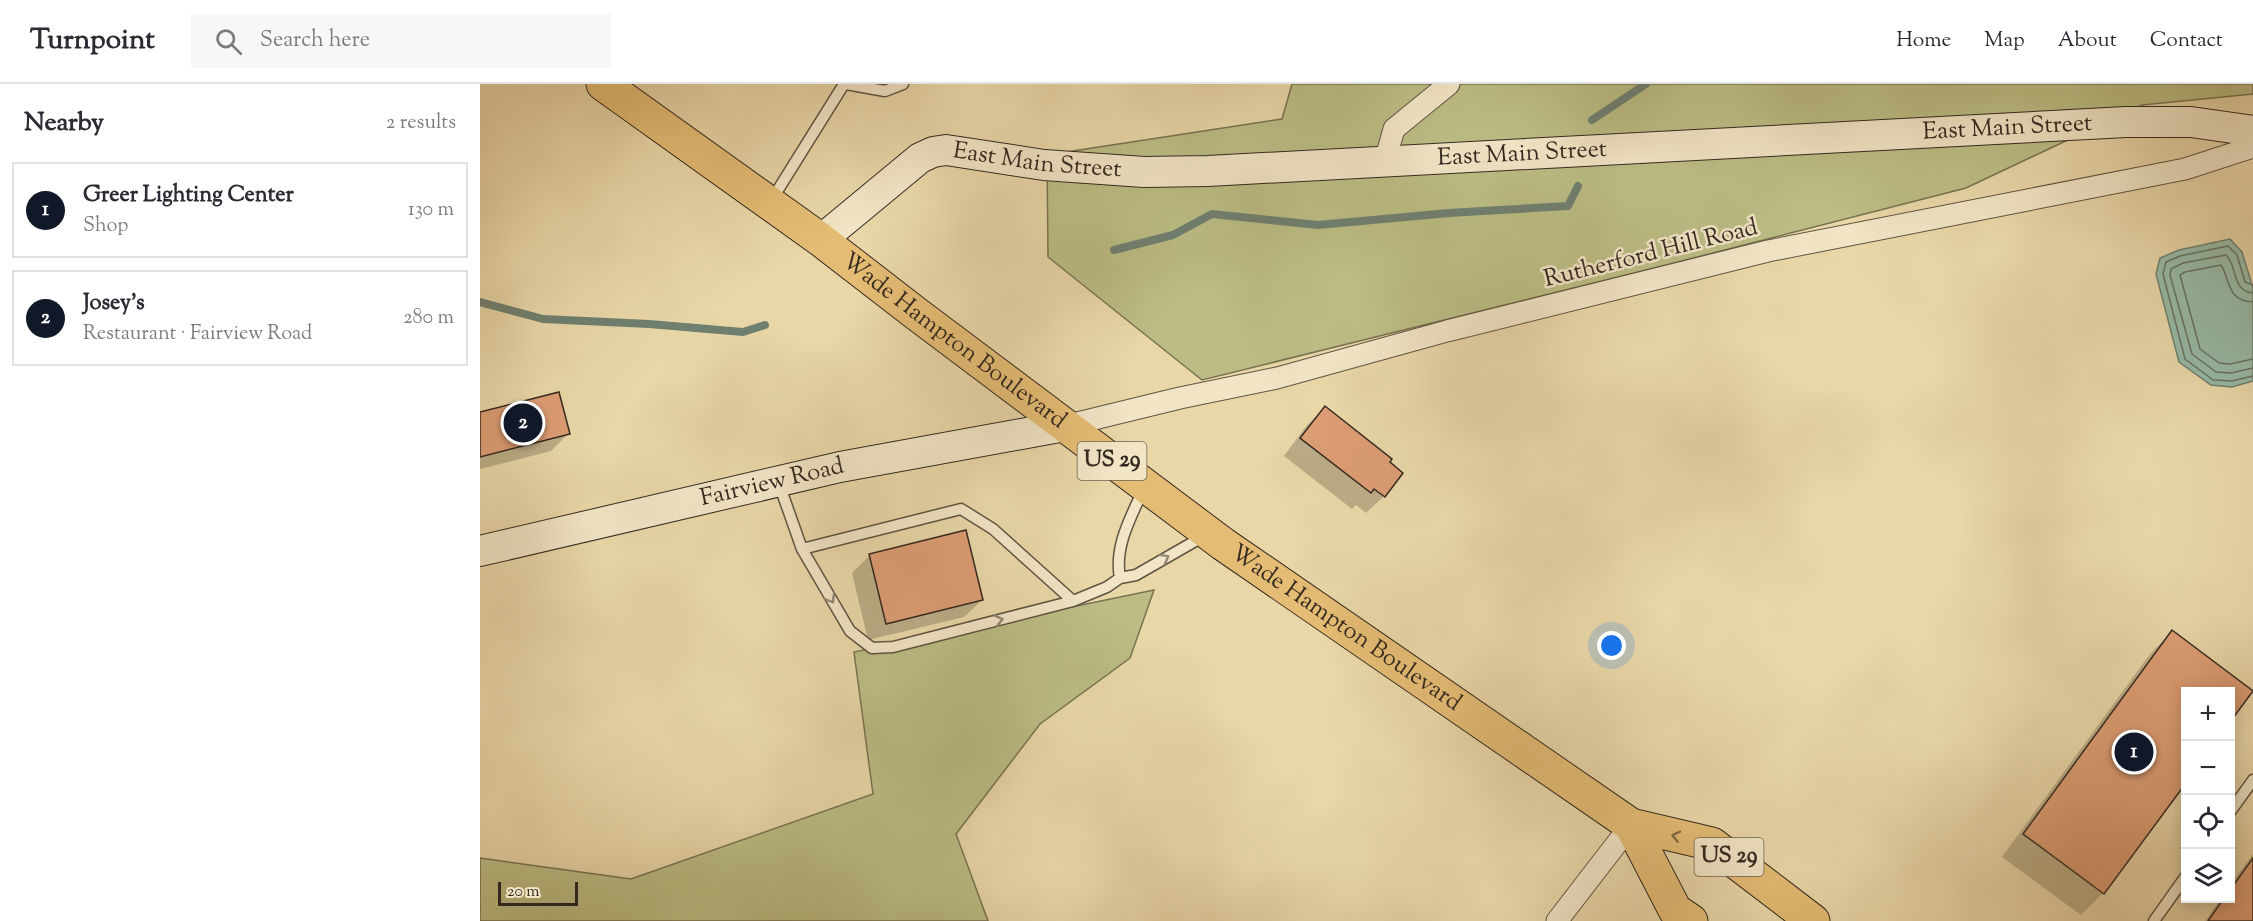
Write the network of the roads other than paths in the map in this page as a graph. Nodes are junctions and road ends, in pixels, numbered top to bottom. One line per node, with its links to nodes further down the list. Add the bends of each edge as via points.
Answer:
1 (603, 84): 8 (main road, Wade Hampton Boulevard / US 29)
2 (845, 84): 3 (lane, via 885,91); 8 (lane)
3 (903, 84)
4 (1449, 84): 7 (street, via 1394,129)
5 (2253, 131): 7 (street, East Main Street, via 2191,122 2126,122)
6 (2253, 147): 10 (street, Rutherford Hill Road, via 2186,170 1768,251 1277,378)
7 (1385, 161): 9 (street, East Main Street, via 1144,172 1044,165 946,150 920,158)
8 (770, 204): 9 (main road, Wade Hampton Boulevard / US 29)
9 (821, 240): 10 (main road, Wade Hampton Boulevard / US 29)
10 (1065, 426): 11 (street, Fairview Road); 12 (main road, Wade Hampton Boulevard / US 29)
11 (778, 481): 14 (lane); 15 (street, Fairview Road)
12 (1145, 486): 13 (main road, Wade Hampton Boulevard / US 29); 16 (lane, via 1121,541)
13 (1209, 534): 16 (lane, one-way to 13, via 1136,575); 20 (main road, Wade Hampton Boulevard / US 29)
14 (802, 549): 17 (lane, via 961,509 993,529); 17 (lane, one-way to 17, via 850,631 872,648)
15 (480, 551)
16 (1120, 579): 17 (lane)
17 (1073, 601)
18 (2253, 780): 19 (lane)
19 (2235, 805)
20 (1630, 825): 22 (street); 23 (main road, Wade Hampton Boulevard / US 29, via 1675,910); 24 (main road, Wade Hampton Boulevard / US 29, one-way to 20, via 1712,844)
21 (2181, 883): 25 (lane)
22 (1557, 921)
23 (1692, 921)
24 (1813, 921)
25 (2154, 921)

